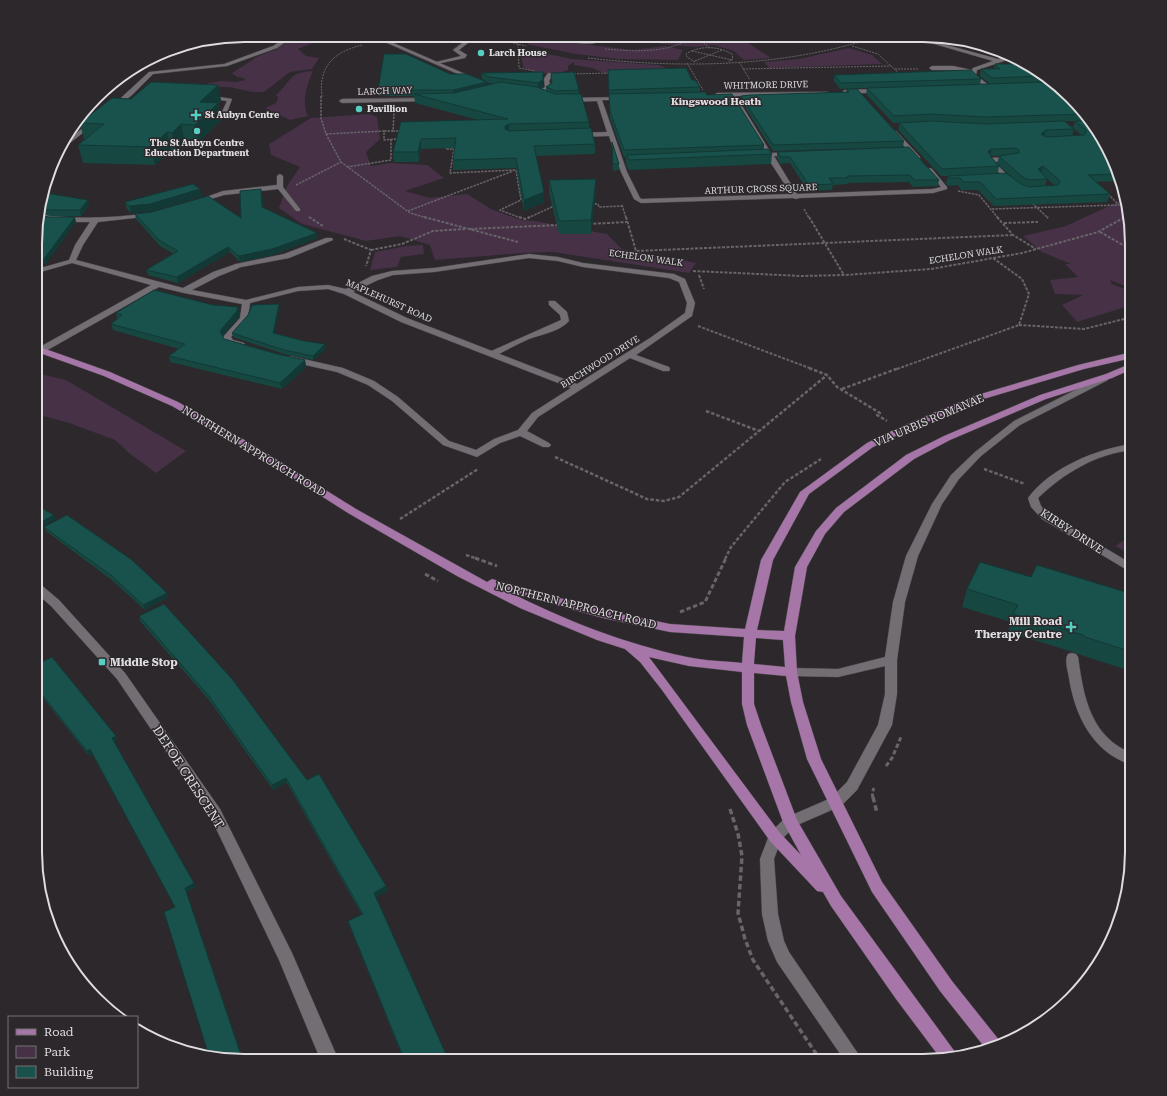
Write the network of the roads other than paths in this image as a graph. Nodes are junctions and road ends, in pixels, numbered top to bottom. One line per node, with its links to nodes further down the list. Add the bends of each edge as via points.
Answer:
1 (282, 42): 21 (street, via 225,65 151,73)
2 (390, 42): 9 (street)
3 (467, 42): 9 (street, via 456,50 464,55 463,57)
4 (584, 42): 6 (street)
5 (932, 42): 8 (street)
6 (592, 43)
7 (1004, 59): 8 (street)
8 (998, 61): 11 (street, via 979,67)
9 (438, 63): 13 (street)
10 (932, 68): 11 (street, via 953,68)
11 (973, 72): 15 (street, via 978,80)
12 (550, 74): 24 (street, via 547,76 548,88 536,92)
13 (481, 82)
14 (981, 88): 15 (street)
15 (989, 88): 16 (street)
16 (996, 88)
17 (891, 91): 20 (street)
18 (833, 92): 23 (street, WHITMORE DRIVE)
19 (839, 92): 20 (street)
20 (859, 92): 28 (street)
21 (130, 94): 22 (street); 33 (street)
22 (137, 94)
23 (732, 95): 25 (street, WHITMORE DRIVE); 44 (street)
24 (547, 96)
25 (706, 96)
26 (199, 97): 34 (street, via 230,100)
27 (633, 98): 30 (street)
28 (865, 98)
29 (434, 99): 32 (street, LARCH WAY, via 401,98)
30 (599, 99): 31 (street); 37 (street)
31 (559, 100)
32 (342, 102)
33 (108, 111)
34 (224, 114)
35 (96, 120): 39 (street)
36 (894, 127): 41 (street)
37 (610, 134): 38 (street); 47 (street)
38 (571, 135)
39 (72, 139)
40 (902, 150): 41 (street)
41 (910, 150): 51 (street)
42 (801, 154): 44 (street)
43 (753, 155): 44 (street)
44 (769, 155): 55 (street)
45 (1014, 159): 50 (street, via 990,160)
46 (628, 160): 47 (street)
47 (620, 161): 55 (street, ARTHUR CROSS SQUARE, via 637,199 641,202)
48 (280, 176): 53 (street)
49 (999, 177): 50 (street)
50 (1006, 177): 54 (street)
51 (938, 180): 52 (street); 55 (street, ARTHUR CROSS SQUARE, via 945,188 933,191)
52 (946, 180)
53 (281, 189): 56 (street, via 223,193); 57 (street)
54 (1020, 189)
55 (796, 197)
56 (190, 204)
57 (298, 210)
58 (159, 213): 60 (street)
59 (44, 218): 60 (street)
60 (96, 219): 62 (street, via 79,245)
61 (329, 240): 65 (street, via 286,256 236,266)
62 (72, 262): 63 (street); 64 (street, MAPLEHURST ROAD)
63 (42, 270)
64 (158, 284): 65 (street, MAPLEHURST ROAD); 69 (street)
65 (184, 291): 67 (street, MAPLEHURST ROAD)
66 (347, 292): 67 (street, MAPLEHURST ROAD, via 328,287 298,289); 72 (street, MAPLEHURST ROAD, via 404,320); 73 (street, BIRCHWOOD DRIVE, via 374,278 392,273 434,270 529,256 670,276 682,281 691,303 689,314)
67 (246, 302): 70 (street, via 244,318 227,337 230,342)
68 (552, 303): 72 (street, via 564,314 565,321 555,328 527,337)
69 (42, 348)
70 (252, 349)
71 (42, 351): 84 (main road, NORTHERN APPROACH ROAD, via 107,374 175,404 252,448 352,511)
72 (492, 354): 79 (street, MAPLEHURST ROAD)
73 (629, 354): 76 (street); 79 (street, BIRCHWOOD DRIVE)
74 (282, 357): 80 (street, BIRCHWOOD DRIVE, via 340,370 371,383 395,399 446,442 477,454 497,441)
75 (1125, 357): 86 (main road, VIA URBIS ROMANAE, via 977,398 903,429 870,445 805,492 767,560)
76 (666, 369)
77 (1125, 369): 78 (main road, VIA URBIS ROMANAE)
78 (1109, 376): 87 (main road, VIA URBIS ROMANAE, via 1043,397 947,438 910,457 840,510 820,534 801,566); 90 (street, via 1017,423 978,454 955,477 936,504 912,556 899,602)
79 (578, 388): 80 (street, BIRCHWOOD DRIVE, via 536,415)
80 (521, 432): 81 (street)
81 (546, 445)
82 (1125, 448): 83 (street, KIRBY DRIVE, via 1092,456 1040,490 1033,498 1036,507 1046,516)
83 (1125, 565)
84 (461, 573): 86 (main road, NORTHERN APPROACH ROAD, via 531,596 670,628); 88 (main road, NORTHERN APPROACH ROAD, via 524,605)
85 (42, 592): 100 (street, DEFOE CRESCENT, via 121,676 215,813 286,958)
86 (750, 633): 87 (main road, NORTHERN APPROACH ROAD); 91 (main road, VIA URBIS ROMANAE)
87 (789, 636): 92 (main road, VIA URBIS ROMANAE)
88 (625, 645): 91 (main road, NORTHERN APPROACH ROAD, via 689,662); 96 (main road, NORTHERN APPROACH ROAD, via 644,659 666,687)
89 (1072, 657): 93 (street, via 1076,687 1084,714 1102,740)
90 (891, 660): 92 (street, via 838,673); 94 (street, via 891,694 885,725 852,786)
91 (748, 668): 92 (main road, NORTHERN APPROACH ROAD); 95 (main road, NORTHERN APPROACH ROAD, via 748,704)
92 (791, 672): 94 (main road, via 814,759)
93 (1125, 755)
94 (836, 802): 95 (street); 98 (main road, via 877,887 946,986)
95 (790, 822): 96 (street); 97 (main road, NORTHERN APPROACH ROAD)
96 (775, 837): 97 (main road, NORTHERN APPROACH ROAD); 101 (street, via 767,859 770,914 776,941 783,957)
97 (836, 901): 99 (main road, NORTHERN APPROACH ROAD)
98 (991, 1042)
99 (946, 1052)
100 (327, 1054)
101 (850, 1054)

